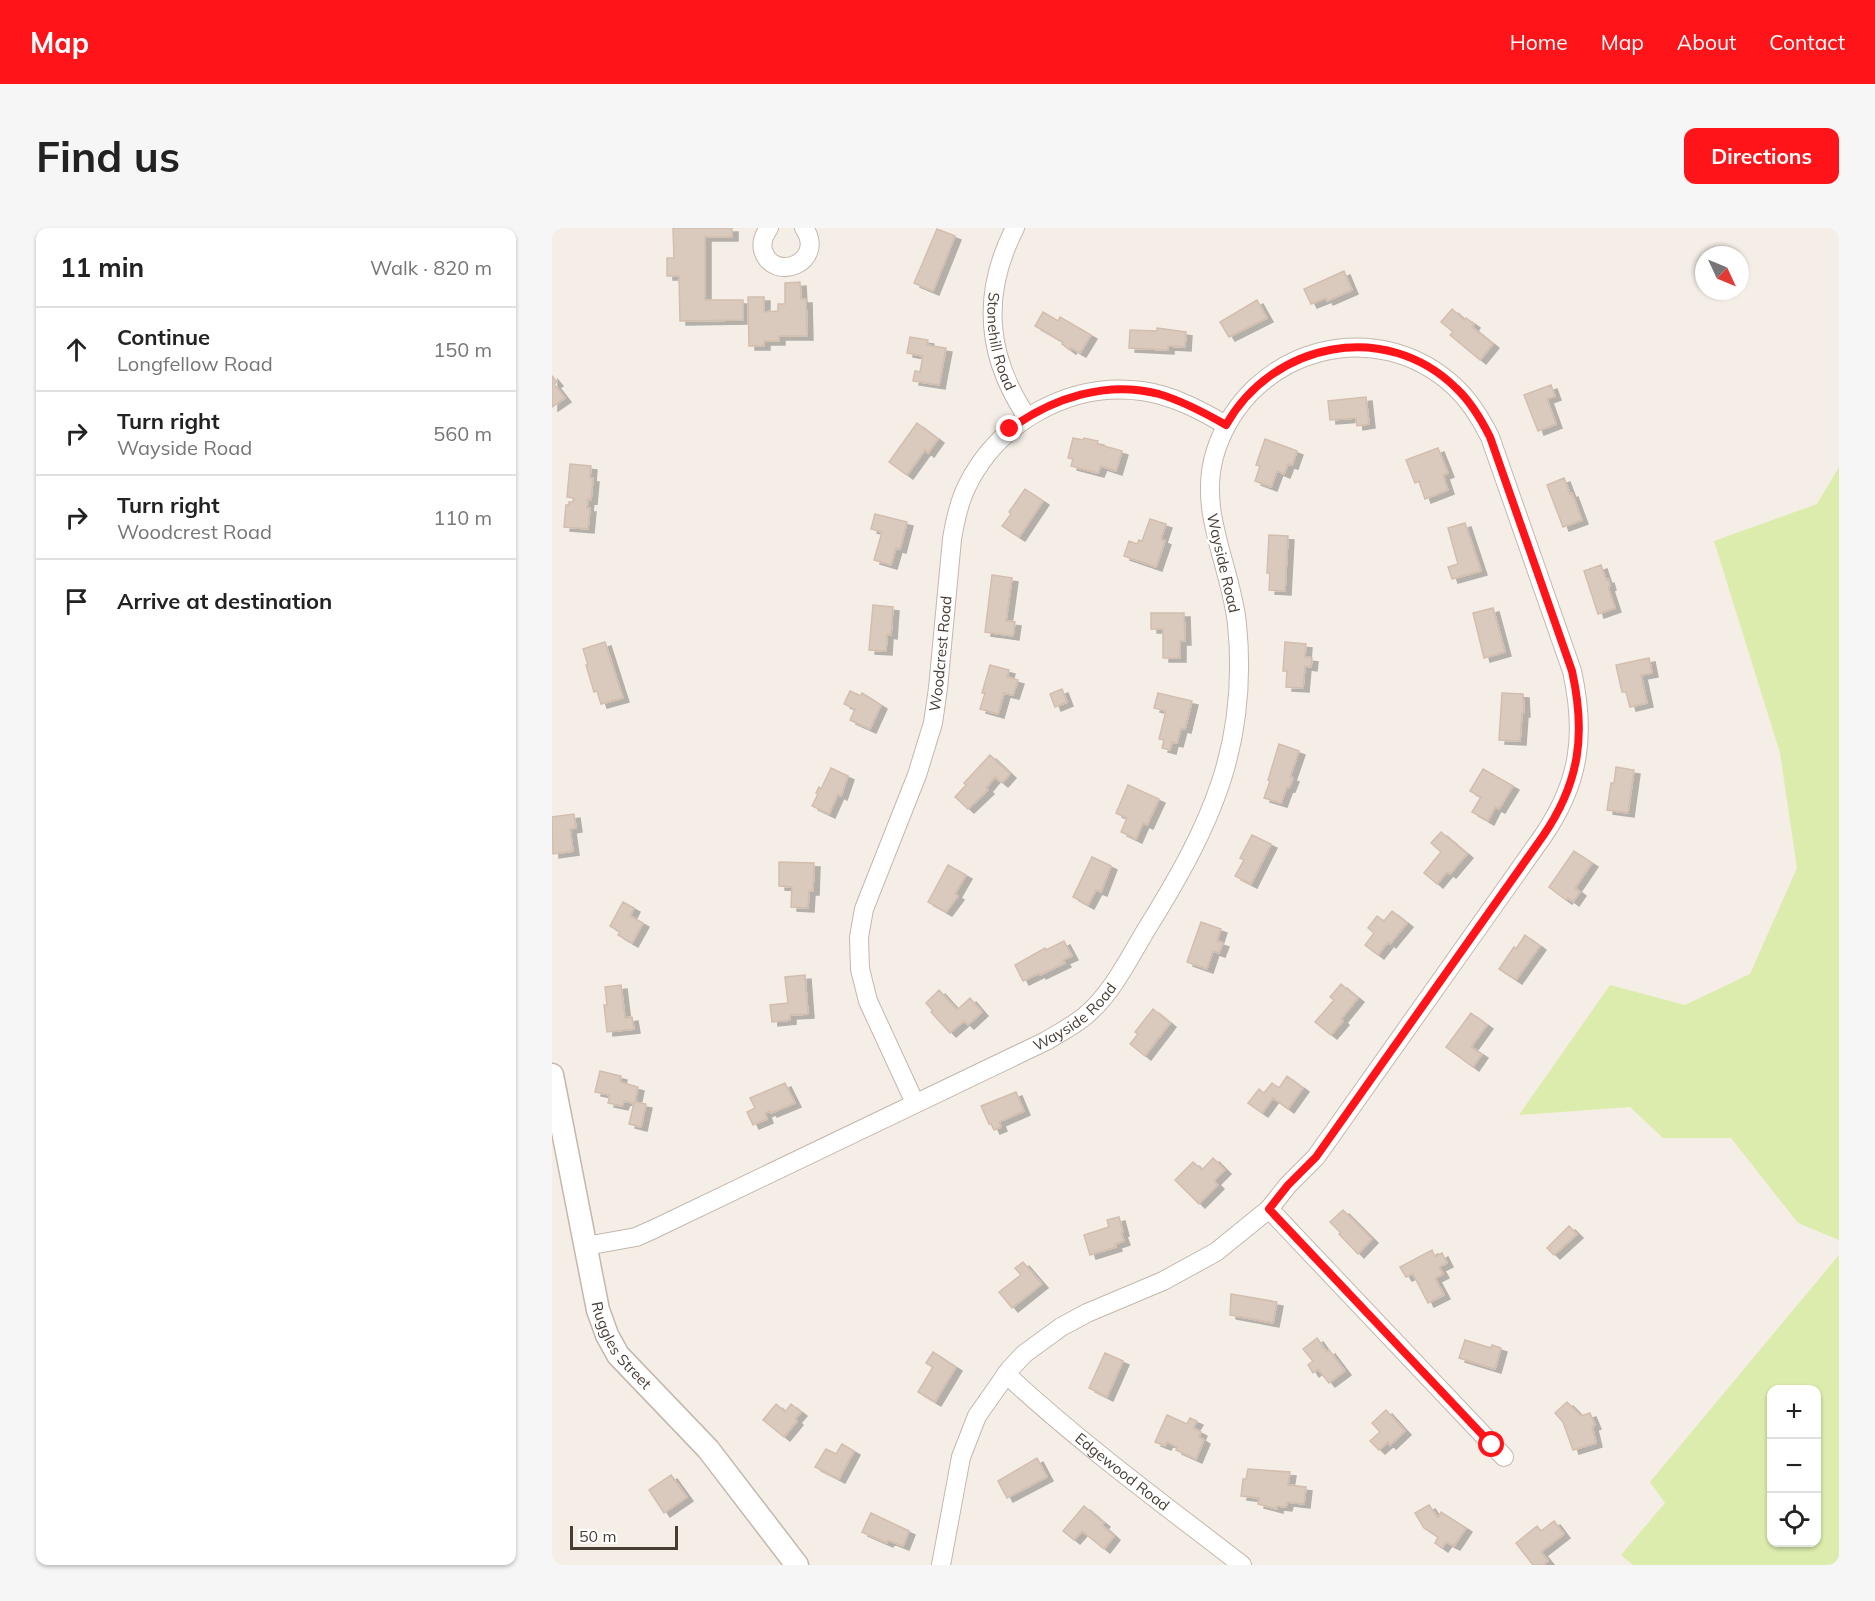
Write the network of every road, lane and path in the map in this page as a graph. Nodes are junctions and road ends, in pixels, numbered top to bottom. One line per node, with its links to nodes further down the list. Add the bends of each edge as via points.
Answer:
1 (769, 228): 2 (street, via 763,241 764,252 773,264 783,267 798,264 806,257 810,243)
2 (804, 228)
3 (1015, 228): 4 (street, Stonehill Road, via 996,276 992,314 1000,366)
4 (1027, 417): 5 (street, Woodcrest Road, via 1076,396 1126,390 1173,399); 7 (street, Woodcrest Road, via 1010,429 986,457 960,504 952,539 933,723 861,922 860,969 868,1001)
5 (1226, 425): 7 (street, Wayside Road, via 1215,453 1210,513 1237,622 1239,680 1227,769 1202,834 1113,984 1086,1015 1046,1041); 8 (street, Wayside Road, via 1243,400 1272,373 1327,350 1387,351 1406,356 1441,375 1469,403 1490,437 1572,671 1581,722 1574,771 1557,817 1316,1157)
6 (553, 1084): 9 (street, Ruggles Street)
7 (915, 1103): 9 (street, Wayside Road, via 636,1237)
8 (1269, 1209): 10 (street, Wayside Road, via 1215,1252 1163,1281 1061,1327 1024,1354); 11 (street)
9 (586, 1246): 12 (street, Ruggles Street, via 598,1310 618,1355 708,1449)
10 (1006, 1374): 13 (street, Wayside Road, via 977,1416 961,1457); 14 (street, Edgewood Road, via 1126,1476)
11 (1504, 1457)
12 (797, 1565)
13 (941, 1565)
14 (1242, 1565)

